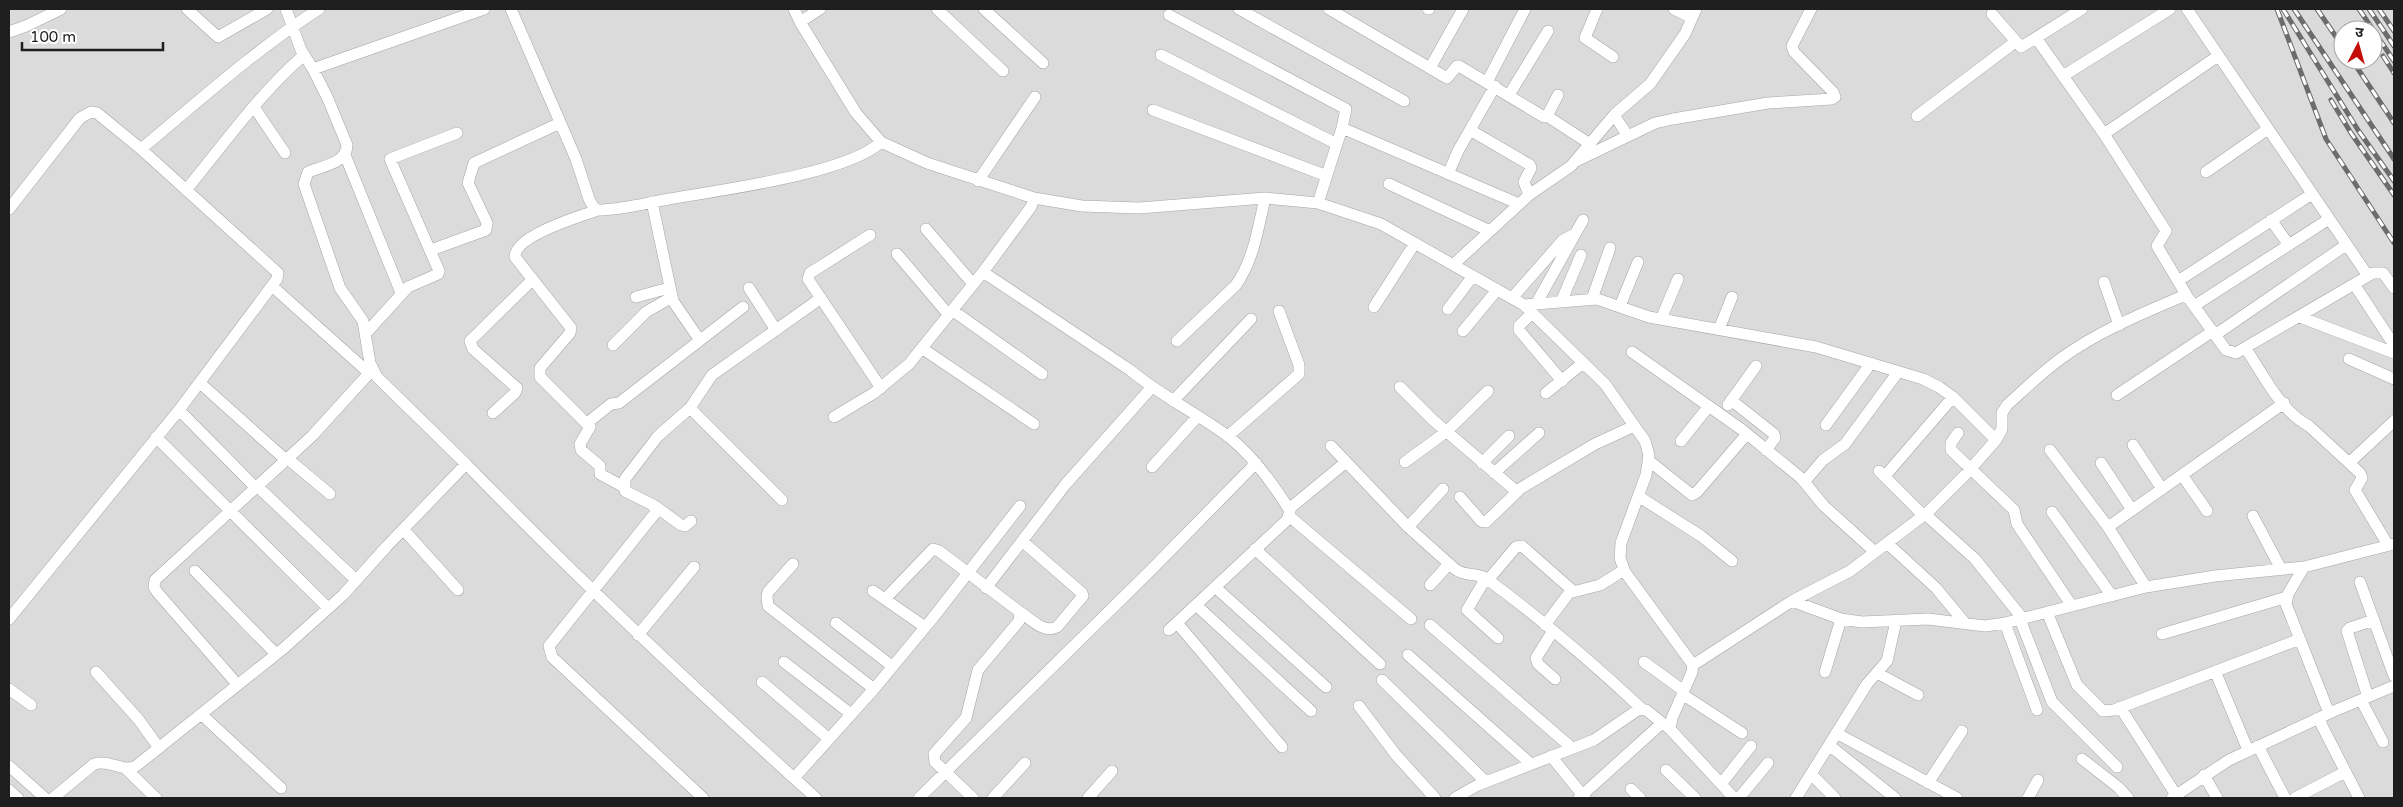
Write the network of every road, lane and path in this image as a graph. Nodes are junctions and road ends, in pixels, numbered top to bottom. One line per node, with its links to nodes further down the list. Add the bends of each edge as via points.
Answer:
1 (187, 9): 2 (street, via 218,37)
2 (267, 9)
3 (286, 9): 26 (street)
4 (319, 9): 26 (street)
5 (484, 9): 37 (street)
6 (511, 9): 50 (street)
7 (794, 9): 25 (street)
8 (820, 9): 25 (street)
9 (937, 9): 38 (street)
10 (984, 9): 35 (street)
11 (1239, 9): 44 (street)
12 (1329, 9): 36 (street)
13 (1463, 9): 36 (street)
14 (1525, 9): 40 (street)
15 (1597, 9): 34 (street, via 1585,38)
16 (1674, 9): 22 (street)
17 (1811, 9): 56 (street, via 1792,46 1833,92 1835,97 1832,100 1768,103 1686,116)
18 (2170, 9): 39 (street)
19 (2187, 9): 33 (street)
20 (54, 11): 28 (street)
21 (2074, 11): 29 (street)
22 (1694, 13): 47 (street, via 1686,34 1650,84)
23 (1992, 14): 30 (street)
24 (1169, 15): 51 (street, via 1345,107 1347,112)
25 (800, 22): 57 (street, via 856,113)
26 (292, 26): 31 (street); 60 (street, via 230,72)
27 (1548, 31): 41 (street)
28 (9, 32)
29 (2036, 38): 30 (street, via 2021,47); 39 (street)
30 (2015, 42): 49 (street)
31 (304, 55): 37 (street); 45 (street, via 281,75)
32 (1161, 55): 58 (street)
33 (2218, 56): 52 (street); 55 (street)
34 (1613, 57)
35 (1043, 63)
36 (1430, 68): 40 (street, via 1448,78 1458,66)
37 (313, 69): 62 (street, via 347,145)
38 (1003, 71)
39 (2063, 76): 55 (street)
40 (1491, 84): 41 (street); 53 (street)
41 (1509, 95): 48 (street)
42 (1558, 95): 48 (street)
43 (1035, 97): 67 (street)
44 (1404, 101)
45 (254, 107): 61 (street); 69 (street)
46 (1153, 110): 66 (street)
47 (1614, 115): 56 (street); 59 (street)
48 (1547, 116): 59 (street)
49 (1917, 116)
50 (560, 123): 78 (street, via 589,199); 90 (street, via 474,163 468,183 487,223 486,230)
51 (1342, 128): 58 (street); 65 (street)
52 (2268, 129): 64 (street); 70 (street)
53 (1470, 130): 65 (street); 71 (street, via 1530,165 1524,182)
54 (457, 133): 90 (street, via 390,159)
55 (2104, 134): 100 (street, via 2166,231 2157,246)
56 (1628, 136): 63 (street)
57 (881, 142): 67 (street); 74 (street, via 857,157 782,179)
58 (1337, 144): 66 (street)
59 (1590, 144): 63 (street)
60 (141, 149): 69 (street); 77 (street, via 97,113 85,114)
61 (285, 153)
62 (345, 155): 109 (street); 132 (street, via 308,172 304,184 340,288 364,322)
63 (1576, 160): 71 (street)
64 (2206, 172)
65 (1448, 174): 76 (street)
66 (1327, 176): 75 (street)
67 (978, 181): 72 (street)
68 (1389, 184): 83 (street)
69 (186, 190): 104 (street, via 276,270 278,276)
70 (2312, 194): 79 (street); 81 (street)
71 (1529, 195): 76 (street)
72 (1034, 198): 73 (street, via 1082,206 1158,206); 95 (street, via 1031,207)
73 (1265, 198): 75 (street); 135 (street, via 1245,271 1236,285)
74 (652, 202): 78 (street); 108 (street)
75 (1318, 203): 86 (street, via 1381,224)
76 (1519, 204): 83 (street)
77 (9, 209)
78 (598, 210): 99 (street, via 551,227 519,247 515,258)
79 (2329, 219): 87 (street); 88 (street)
80 (1583, 220): 84 (street)
81 (2271, 220): 87 (street); 100 (street)
82 (926, 230): 102 (street)
83 (1490, 231): 94 (street)
84 (1575, 234): 114 (street, via 1563,240); 121 (street)
85 (870, 235): 113 (street, via 810,273 808,279)
86 (1415, 242): 94 (street); 117 (street)
87 (2289, 245): 119 (street)
88 (2346, 245): 97 (street); 133 (street)
89 (1610, 248): 115 (street)
90 (431, 250): 109 (street, via 439,273)
91 (897, 254): 124 (street)
92 (1581, 255): 116 (street)
93 (1638, 262): 118 (street)
94 (1454, 264): 96 (street)
95 (983, 272): 102 (street); 154 (street, via 1130,370)
96 (1473, 276): 107 (street); 122 (street)
97 (2368, 276): 103 (street); 106 (street, via 2383,273)
98 (1678, 279): 126 (street)
99 (532, 280): 165 (street, via 470,341 473,349 517,388); 170 (street, via 571,328 540,368 539,374)
100 (2178, 281): 111 (street)
101 (2104, 282): 128 (street)
102 (973, 284): 124 (street)
103 (2354, 284): 125 (street); 137 (street)
104 (272, 286): 146 (street); 151 (street)
105 (749, 288): 130 (street)
106 (2394, 288)
107 (1497, 290): 114 (street); 131 (street)
108 (671, 292): 112 (street); 134 (street, via 677,310); 136 (street)
109 (401, 293): 132 (street)
110 (1732, 296): 129 (street)
111 (2187, 296): 119 (street); 128 (street)
112 (636, 297)
113 (821, 298): 130 (street); 153 (street)
114 (1512, 298): 121 (street)
115 (1592, 299): 116 (street); 118 (street)
116 (1561, 302): 121 (street)
117 (1374, 306)
118 (1620, 306): 126 (street)
119 (2194, 306): 133 (street)
120 (743, 307): 134 (street)
121 (1531, 307): 143 (street); 150 (street, via 1519,326 1520,332)
122 (1448, 309)
123 (1279, 311): 178 (street, via 1299,374)
124 (950, 312): 138 (street); 148 (street)
125 (2300, 317): 139 (street); 141 (street)
126 (1661, 318): 129 (street)
127 (1251, 319): 160 (street)
128 (2119, 325): 182 (street, via 2063,357 2007,405)
129 (1719, 329): 144 (street, via 1808,345)
130 (776, 330): 163 (street, via 712,375)
131 (1463, 331)
132 (367, 332): 146 (street)
133 (2214, 333): 139 (street, via 2231,353); 157 (street)
134 (699, 339): 170 (street, via 619,403 611,404)
135 (1177, 341)
136 (613, 344)
137 (2394, 345)
138 (923, 349): 153 (street); 171 (street)
139 (2246, 349): 161 (street)
140 (1632, 352): 162 (street)
141 (2394, 354)
142 (2349, 358): 149 (street)
143 (1583, 363): 150 (street); 173 (street, via 1605,384)
144 (1871, 363): 147 (street); 172 (street)
145 (1756, 366): 159 (street)
146 (371, 371): 187 (street); 195 (street)
147 (1898, 372): 158 (street, via 1922,379); 200 (street, via 1845,444 1823,460)
148 (1042, 374)
149 (2394, 379)
150 (1562, 380): 156 (street)
151 (200, 383): 164 (street); 187 (street)
152 (1400, 387): 174 (street)
153 (881, 388): 168 (street)
154 (1151, 388): 160 (street); 223 (street, via 1093,452)
155 (1488, 391): 174 (street)
156 (1546, 393)
157 (2117, 395)
158 (1953, 397): 182 (street); 217 (street, via 1882,474)
159 (1731, 400): 166 (street); 185 (street, via 1774,434 1775,438)
160 (1173, 401): 167 (street)
161 (2284, 403): 194 (street, via 2299,421); 199 (street)
162 (1708, 406): 166 (street); 181 (street)
163 (690, 408): 201 (street, via 652,442 625,479); 209 (street)
164 (179, 410): 180 (street); 202 (street)
165 (493, 413)
166 (1721, 415): 177 (street)
167 (1198, 416): 178 (street); 196 (street)
168 (834, 417)
169 (2394, 421): 194 (street)
170 (587, 423): 201 (street, via 590,429 580,444 581,450 600,466 600,474)
171 (1034, 424)
172 (1826, 425)
173 (1634, 426): 188 (street, via 1645,441); 205 (street)
174 (1446, 432): 190 (street); 192 (street)
175 (1539, 433): 198 (street)
176 (1958, 433): 197 (street, via 1950,447)
177 (1747, 434): 185 (street); 188 (street, via 1692,495)
178 (1228, 436): 191 (street)
179 (1509, 436): 192 (street)
180 (156, 438): 213 (street); 257 (street)
181 (1681, 440)
182 (1996, 440): 197 (street)
183 (2133, 445): 204 (street)
184 (1331, 446): 189 (street)
185 (1766, 450): 200 (street)
186 (2050, 450): 221 (street)
187 (287, 460): 202 (street); 206 (street)
188 (1648, 460): 207 (street)
189 (1346, 462): 216 (street); 220 (street)
190 (1405, 462)
191 (1256, 463): 216 (street); 329 (street)
192 (1482, 463): 198 (street)
193 (2101, 463): 212 (street)
194 (2349, 463): 225 (street, via 2362,476 2355,490)
195 (466, 464): 222 (street); 247 (street)
196 (1152, 467)
197 (1970, 470): 217 (street); 253 (street, via 2014,510 2017,524)
198 (1494, 473): 205 (street, via 1512,490)
199 (2182, 475): 204 (street); 214 (street)
200 (1805, 481): 227 (street, via 1824,506)
201 (624, 487): 210 (street)
202 (257, 488): 213 (street); 238 (street)
203 (1444, 489): 220 (street)
204 (2162, 489): 212 (street)
205 (1519, 490): 208 (street, via 1486,522 1481,521)
206 (330, 494)
207 (1638, 496): 228 (street, via 1701,536); 234 (street, via 1621,543 1620,558)
208 (1460, 497)
209 (782, 500)
210 (655, 506): 219 (street, via 681,525); 247 (street, via 653,515)
211 (1020, 506): 236 (street)
212 (2132, 510): 221 (street)
213 (231, 511): 254 (street); 288 (street, via 154,584 157,592)
214 (2207, 511)
215 (2052, 512): 248 (street)
216 (1289, 513): 226 (street); 258 (street)
217 (1924, 514): 224 (street); 260 (street, via 1975,559)
218 (2253, 516): 233 (street)
219 (691, 521)
220 (1408, 526): 230 (street)
221 (2108, 527): 241 (street)
222 (403, 529): 238 (street); 244 (street)
223 (1022, 541): 242 (street); 255 (street, via 1083,596 1052,630 1044,629)
224 (1887, 543): 227 (street); 264 (street, via 1936,588)
225 (2391, 545): 232 (street)
226 (1255, 550): 243 (street); 277 (street)
227 (1875, 552): 251 (street, via 1850,571)
228 (1732, 561)
229 (793, 564): 292 (street, via 768,592 768,606)
230 (1449, 564): 237 (street, via 1459,573 1477,574); 240 (street)
231 (694, 567): 270 (street)
232 (2304, 567): 233 (street); 249 (street)
233 (2281, 569): 241 (street)
234 (1624, 570): 246 (street, via 1596,586); 278 (street)
235 (195, 571): 273 (street)
236 (967, 573): 242 (street); 250 (street, via 934,549); 267 (street)
237 (1487, 579): 246 (street, via 1519,545); 268 (street); 271 (street, via 1466,610)
238 (356, 580): 254 (street)
239 (2360, 582): 261 (street)
240 (1430, 585)
241 (2146, 587): 248 (street)
242 (986, 588): 255 (street)
243 (1215, 588): 252 (street); 290 (street)
244 (458, 590)
245 (873, 590): 250 (street)
246 (1573, 591): 268 (street, via 1566,596)
247 (593, 592): 270 (street); 347 (street, via 549,646 550,653)
248 (2112, 596): 253 (street)
249 (2287, 597): 269 (street); 272 (street, via 2288,610)
250 (885, 599): 267 (street)
251 (1792, 601): 259 (street); 278 (street)
252 (1196, 605): 301 (street); 314 (street, via 1173,627)
253 (2072, 606): 256 (street)
254 (328, 608): 273 (street)
255 (1020, 612): 329 (street, via 1019,621 976,674 966,718 935,750 935,762)
256 (2047, 612): 260 (street); 298 (street, via 2080,691 2103,711)
257 (9, 619)
258 (1411, 619)
259 (1840, 619): 262 (street); 282 (street)
260 (2022, 619): 265 (street); 324 (street, via 2052,702)
261 (2374, 620): 284 (street); 295 (street, via 2347,632)
262 (1896, 621): 264 (street, via 1928,619); 283 (street, via 1888,661)
263 (836, 623): 279 (street)
264 (1964, 623): 265 (street)
265 (2005, 624): 300 (street)
266 (1430, 625): 312 (street)
267 (925, 627): 279 (street)
268 (1549, 628): 285 (street, via 1536,658 1538,664); 299 (street)
269 (2162, 634)
270 (638, 636): 332 (street)
271 (1498, 638)
272 (2300, 639): 280 (street); 302 (street)
273 (276, 654): 288 (street)
274 (1408, 656): 322 (street)
275 (784, 662): 304 (street)
276 (1644, 662): 293 (street)
277 (1380, 664)
278 (1693, 665): 293 (street)
279 (892, 666): 292 (street)
280 (2215, 671): 298 (street); 317 (street)
281 (96, 672): 316 (street)
282 (1825, 672)
283 (1877, 672): 294 (street); 309 (street)
284 (2394, 676)
285 (1555, 679)
286 (1382, 680): 334 (street)
287 (762, 682): 310 (street)
288 (237, 684): 303 (street)
289 (2394, 686): 295 (street)
290 (1326, 687)
291 (9, 689): 296 (street)
292 (874, 689): 304 (street)
293 (1683, 693): 306 (street); 308 (street)
294 (1918, 694)
295 (2365, 698): 302 (street); 311 (street)
296 (31, 705)
297 (1359, 706): 353 (street)
298 (2120, 707): 340 (street)
299 (1642, 709): 306 (street); 312 (street)
300 (2037, 710)
301 (1311, 711)
302 (2329, 713): 305 (street)
303 (201, 714): 316 (street); 336 (street)
304 (851, 714): 310 (street)
305 (2318, 718): 317 (street); 328 (street)
306 (1666, 726): 339 (street); 342 (street)
307 (1962, 731): 335 (street)
308 (1742, 733)
309 (1836, 733): 313 (street); 335 (street)
310 (830, 738): 332 (street)
311 (2383, 742)
312 (1583, 744): 318 (street)
313 (1829, 745): 330 (street); 360 (street)
314 (1282, 746)
315 (1752, 746): 339 (street)
316 (159, 748): 325 (street, via 136,766)
317 (2253, 748): 331 (street); 365 (street)
318 (1551, 756): 322 (street); 342 (street)
319 (2082, 759): 363 (street)
320 (1025, 763): 351 (street)
321 (1768, 763): 357 (street)
322 (1531, 764): 334 (street)
323 (9, 766): 344 (street)
324 (2117, 767)
325 (125, 768): 345 (street, via 102,761 94,764); 346 (street)
326 (1666, 770): 355 (street)
327 (1112, 771): 352 (street)
328 (2345, 772): 366 (street); 367 (street)
329 (946, 773): 349 (street); 350 (street)
330 (1811, 774): 358 (street); 359 (street)
331 (2204, 775): 340 (street); 364 (street)
332 (794, 778): 348 (street)
333 (2038, 780): 362 (street)
334 (1486, 782): 341 (street)
335 (1928, 783): 361 (street)
336 (281, 788)
337 (1631, 789): 354 (street)
338 (9, 790): 343 (street)
339 (1727, 791): 356 (street)
340 (2174, 796)
341 (1460, 797)
342 (1582, 797)
343 (18, 798)
344 (45, 798)
345 (53, 798)
346 (156, 798)
347 (703, 798)
348 (816, 798)
349 (919, 798)
350 (974, 798)
351 (993, 798)
352 (1088, 798)
353 (1435, 798)
354 (1640, 798)
355 (1695, 798)
356 (1717, 798)
357 (1739, 798)
358 (1796, 798)
359 (1835, 798)
360 (1895, 798)
361 (1957, 798)
362 (2028, 798)
363 (2128, 798)
364 (2217, 798)
365 (2285, 798)
366 (2295, 798)
367 (2359, 798)

